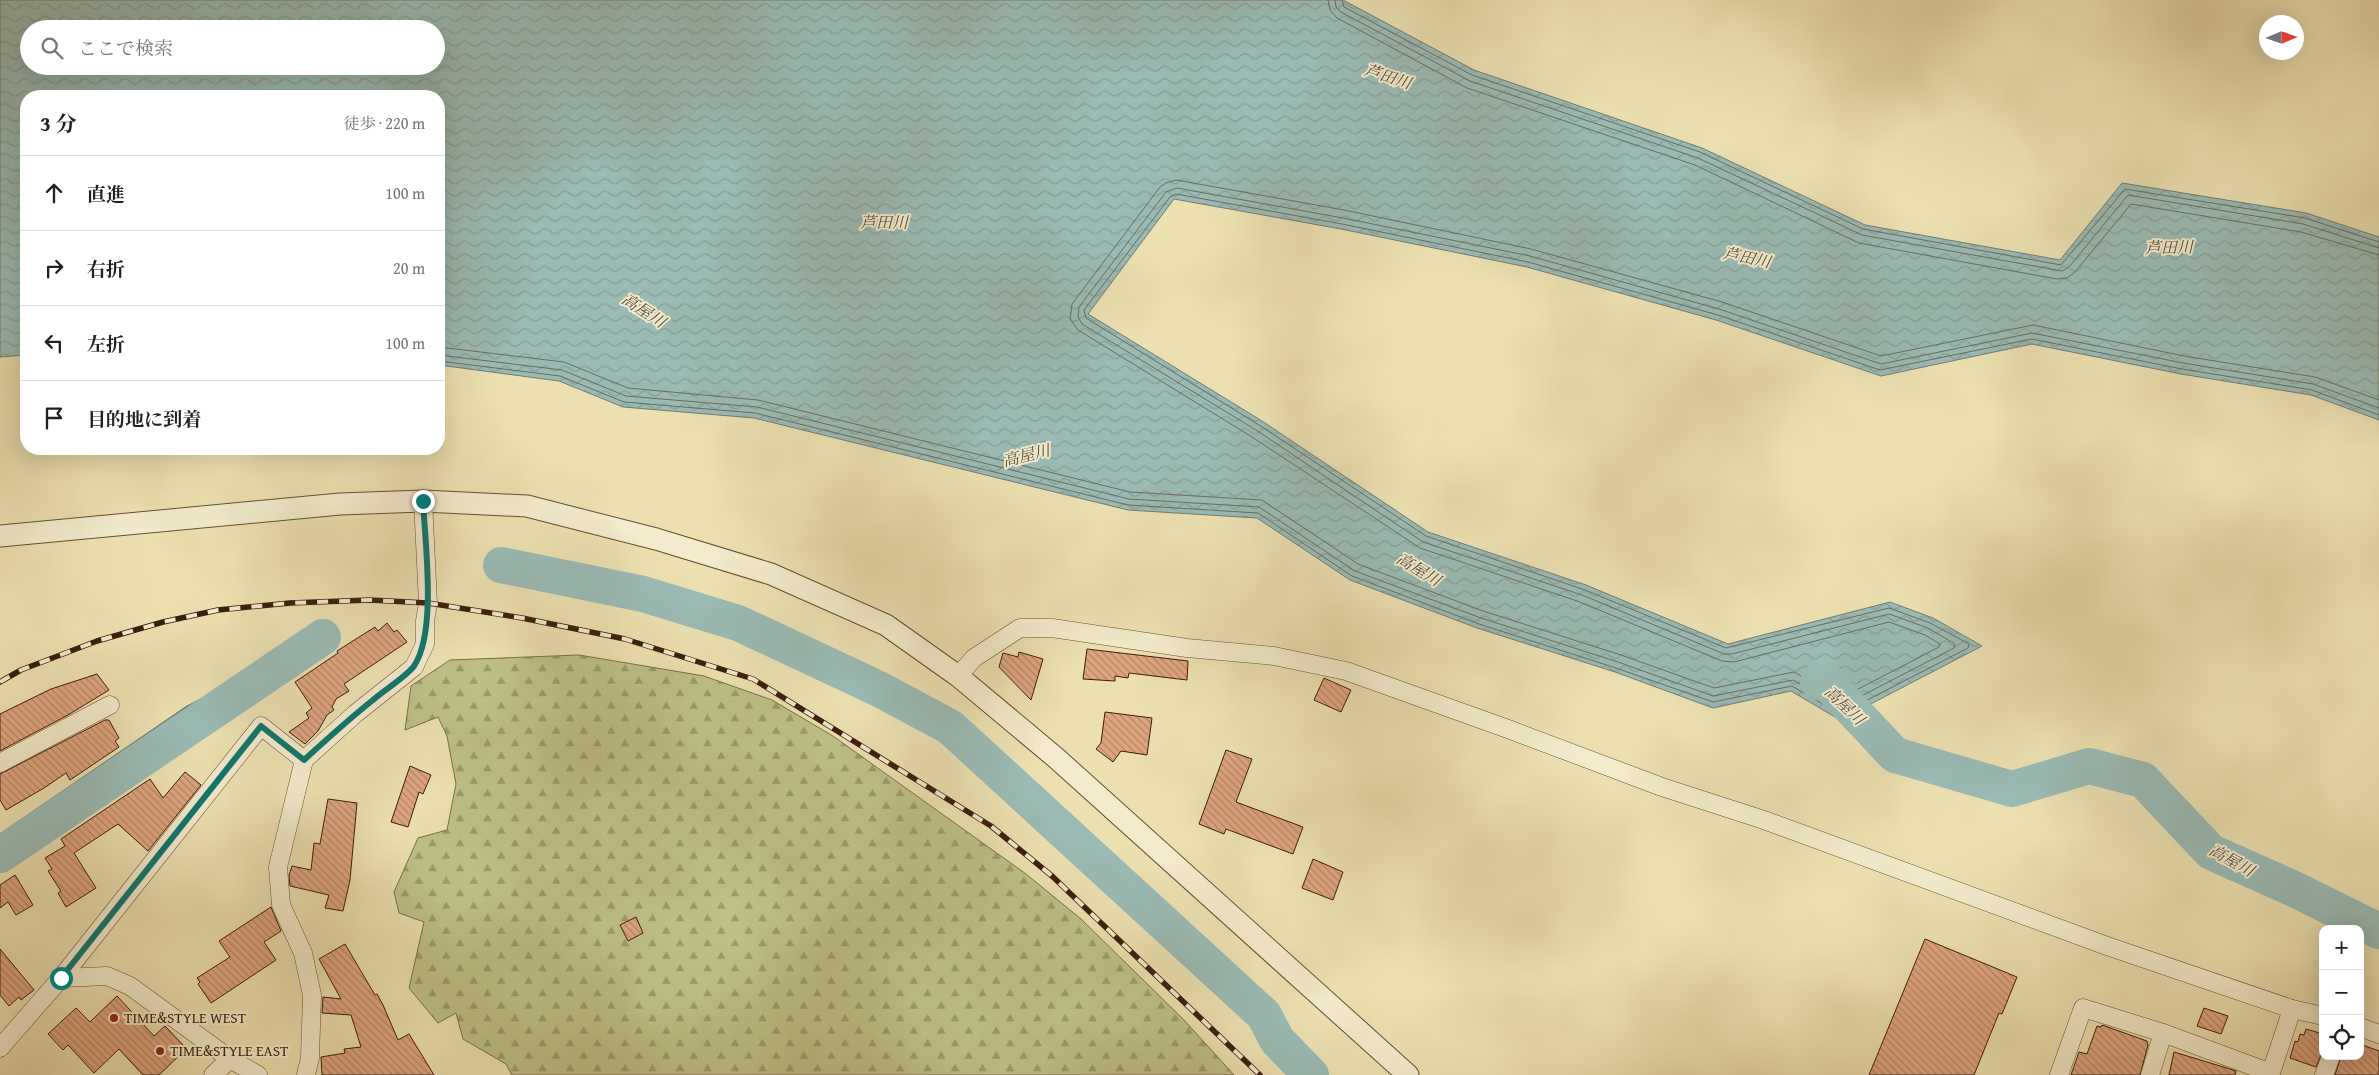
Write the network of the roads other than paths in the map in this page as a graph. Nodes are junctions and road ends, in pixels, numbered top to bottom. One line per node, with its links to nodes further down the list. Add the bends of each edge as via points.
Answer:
1 (423, 501): 2 (street, via 340,504); 3 (street, via 528,506 656,539 771,574 886,625); 5 (street, via 428,603 425,644 414,667)
2 (0, 536)
3 (958, 676): 8 (street, via 974,658 1020,628 1052,628 1187,648 1274,656 1346,671 1662,787 1764,820 2108,946); 20 (street, via 1055,756)
4 (110, 705): 6 (street)
5 (304, 760): 7 (street, via 261,726); 19 (street, via 278,867 281,905 303,953 312,995 310,1058)
6 (0, 763)
7 (61, 978): 13 (street); 14 (street, via 107,976 130,986)
8 (2292, 1009): 9 (street); 16 (street, via 2271,1073)
9 (2319, 1015)
10 (2364, 1028): 12 (street)
11 (2163, 1033): 16 (street); 21 (street, via 2083,1008); 22 (street)
12 (2379, 1034)
13 (0, 1048)
14 (230, 1059): 17 (street); 18 (street)
15 (2330, 1060): 23 (street)
16 (2244, 1069)
17 (213, 1075)
18 (258, 1075)
19 (306, 1075)
20 (1408, 1075)
21 (2059, 1075)
22 (2150, 1075)
23 (2324, 1075)

